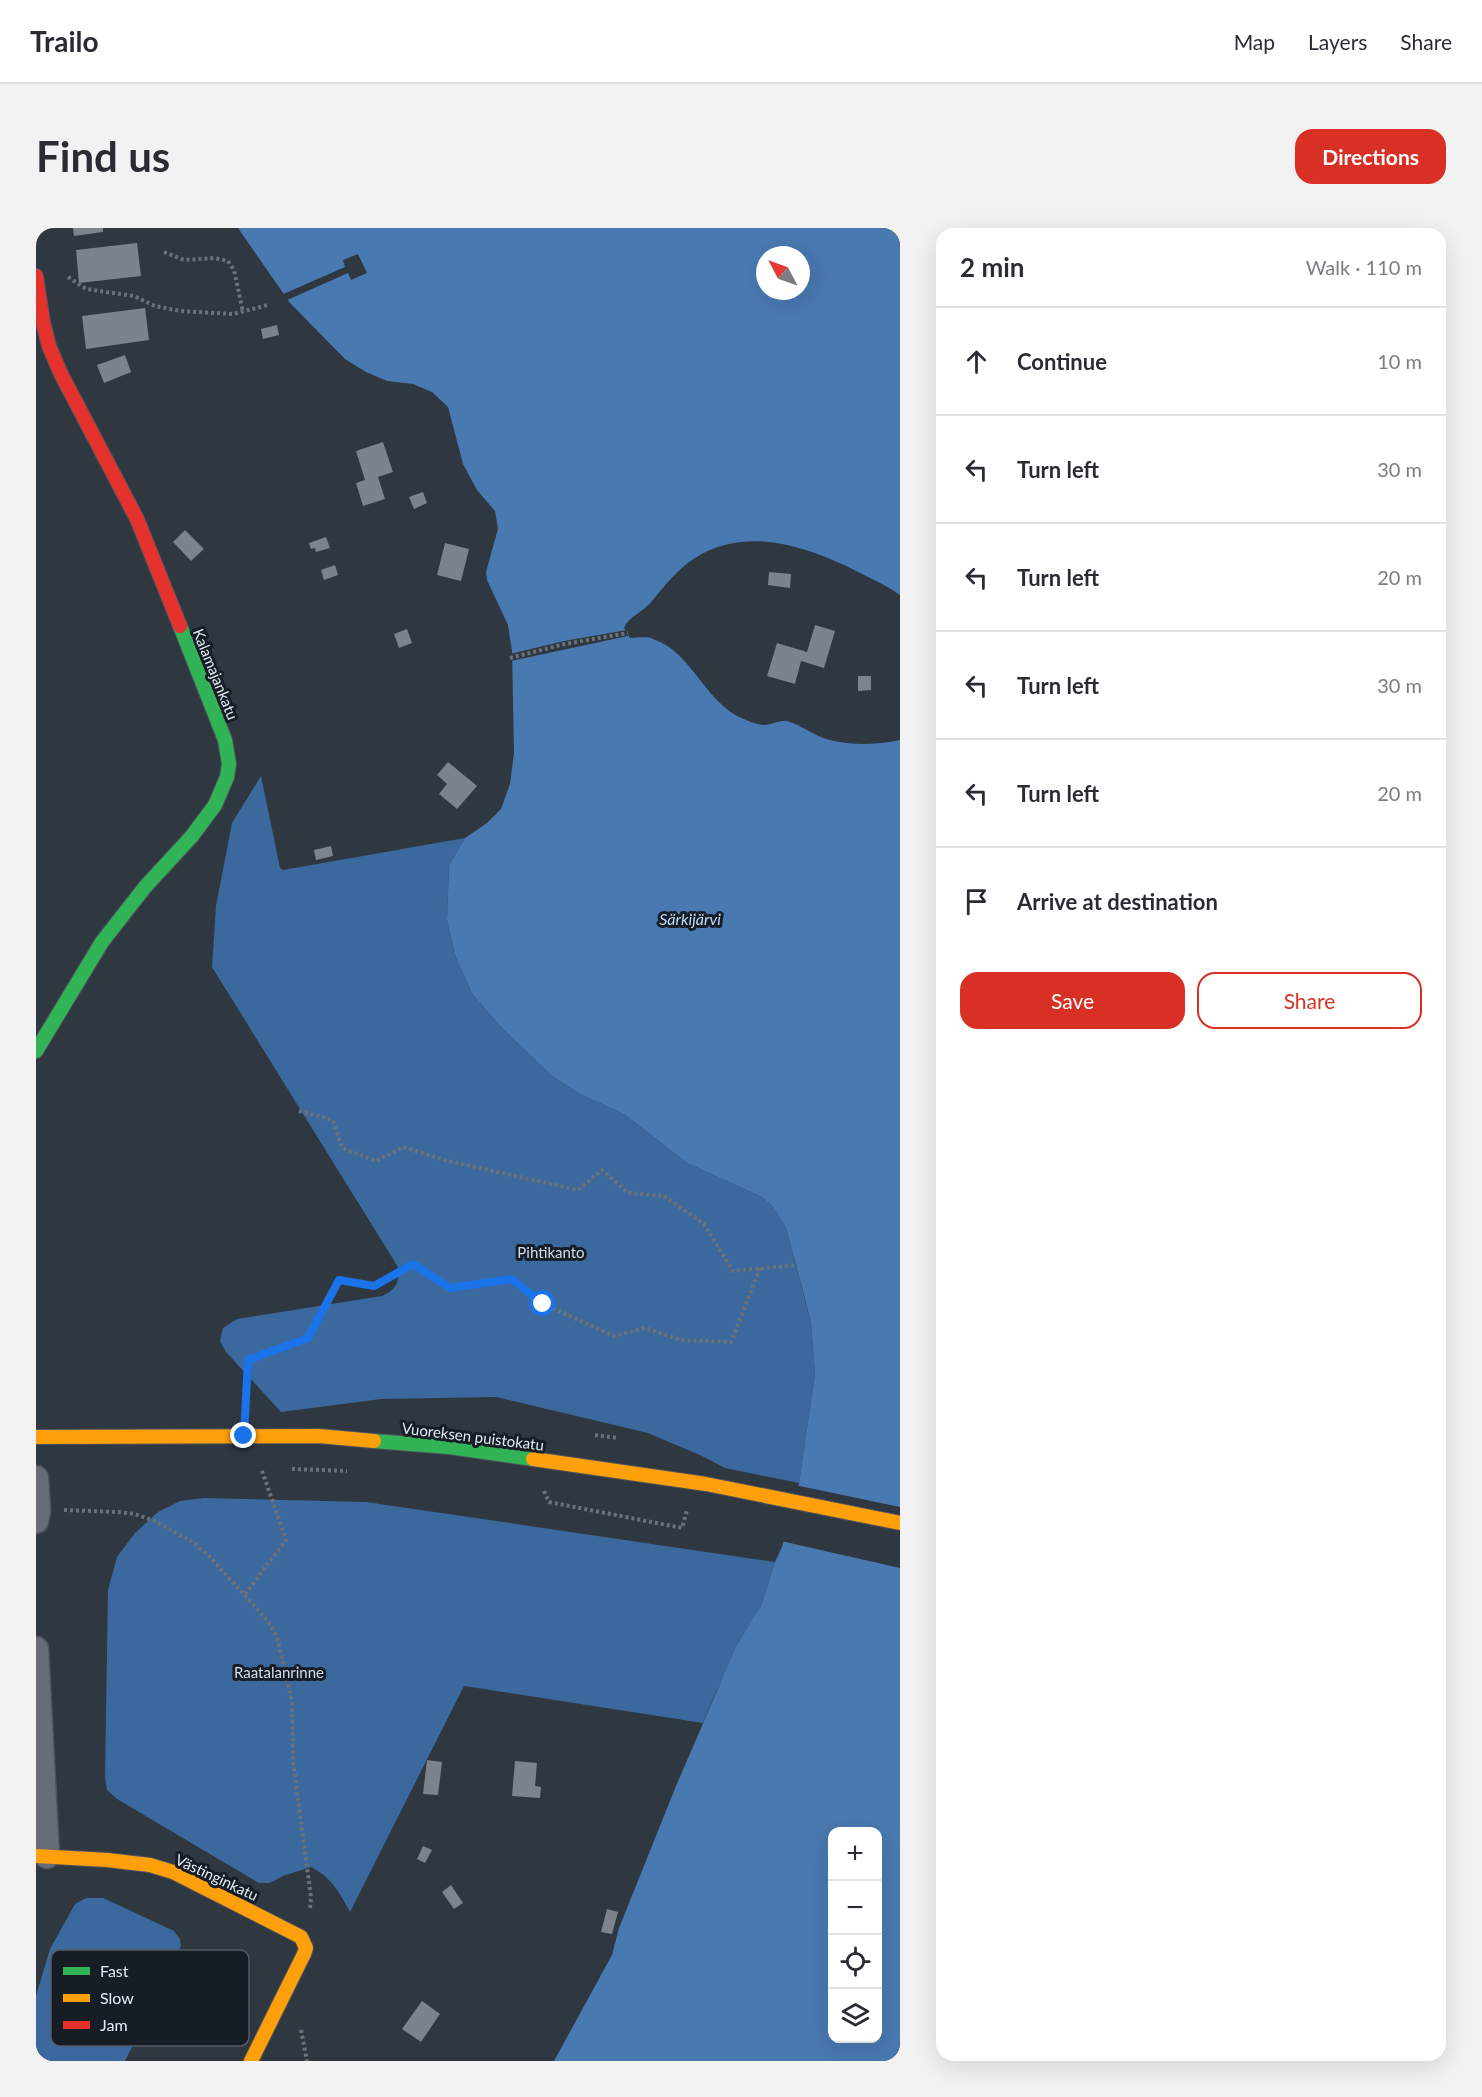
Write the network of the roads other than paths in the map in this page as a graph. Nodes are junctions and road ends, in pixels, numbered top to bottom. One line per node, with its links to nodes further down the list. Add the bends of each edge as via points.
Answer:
1 (36, 276): 2 (street, Kalamajankatu, via 49,346 137,519 225,740 229,764 228,777 215,805 102,942)
2 (36, 1051)
3 (36, 1437): 6 (street, Vuoreksen puistokatu, bridge, via 331,1437 449,1447 706,1484)
4 (36, 1478): 5 (street)
5 (37, 1515)
6 (900, 1523)
7 (36, 1649): 8 (street)
8 (41, 1856): 9 (street, Västinginkatu, via 139,1864 173,1872 303,1940 304,1954)
9 (251, 2061)

